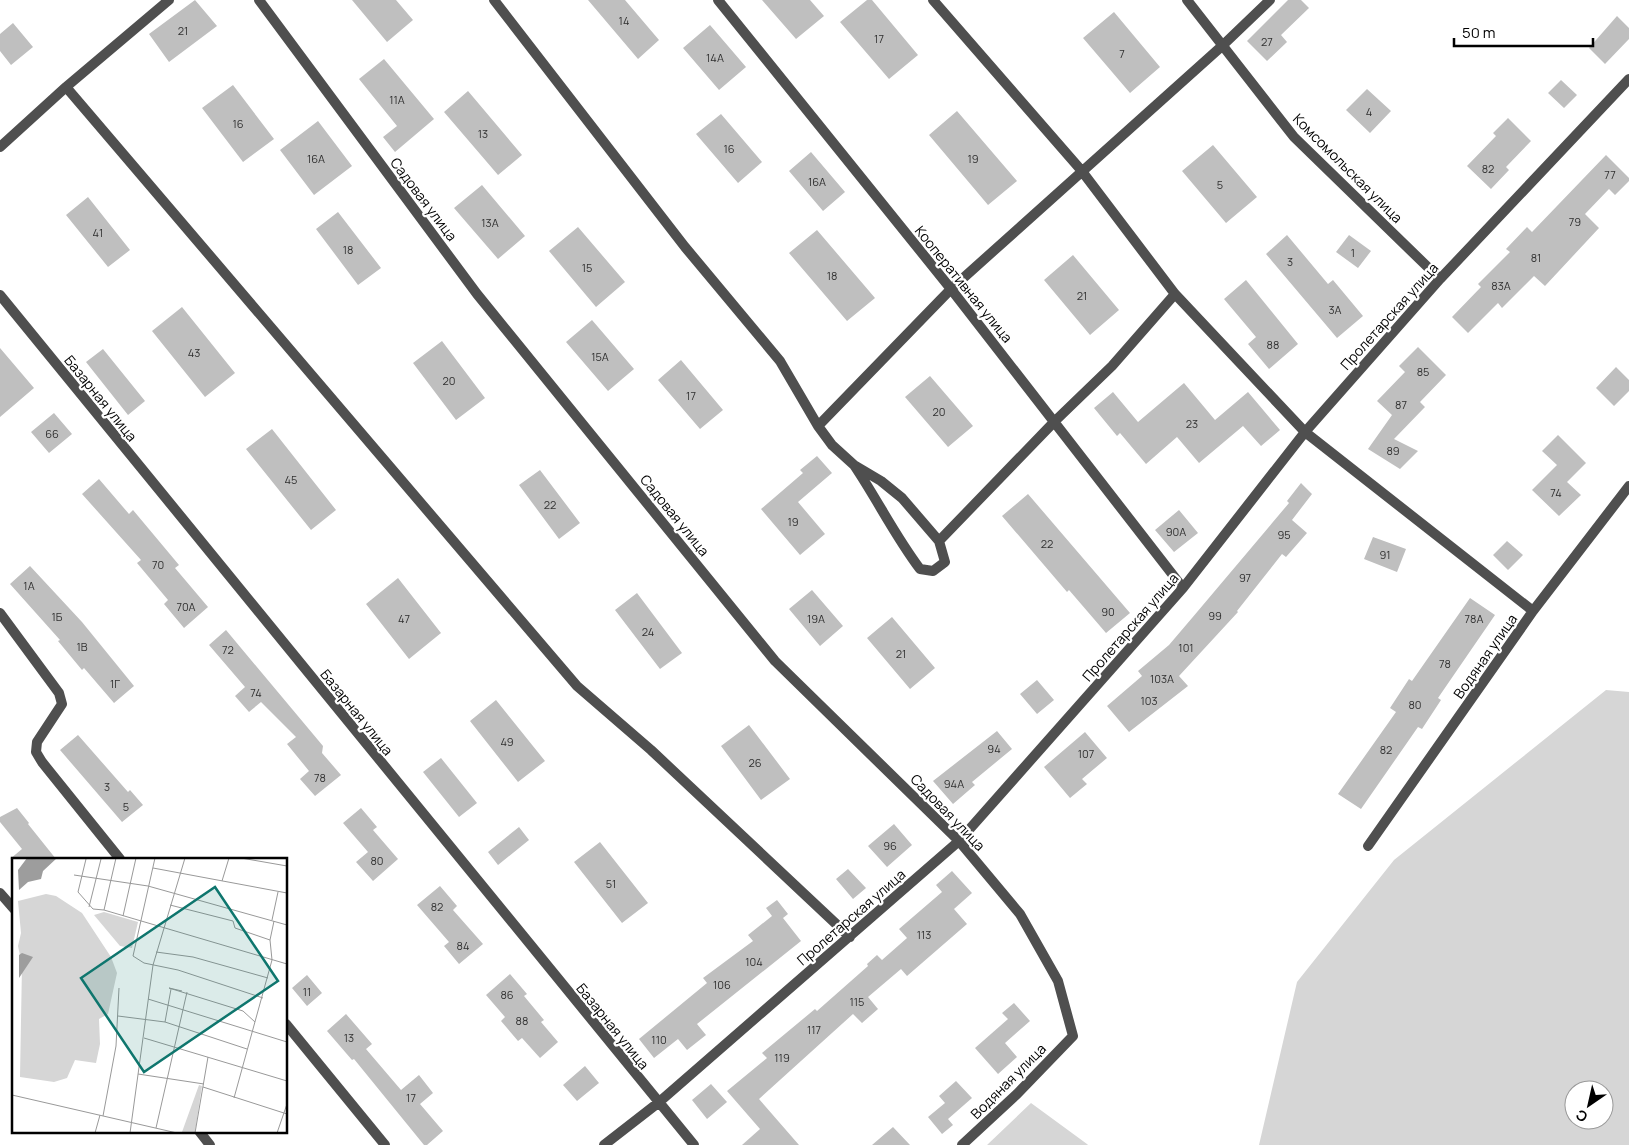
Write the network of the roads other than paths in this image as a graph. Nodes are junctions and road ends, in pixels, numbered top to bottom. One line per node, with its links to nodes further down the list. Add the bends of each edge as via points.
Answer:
1 (169, 0): 10 (street)
2 (260, 0): 26 (street, Садовая улица, via 477,294 775,661)
3 (494, 0): 18 (street, via 685,247 780,361)
4 (718, 0): 14 (street, Кооперативная улица)
5 (933, 0): 12 (street)
6 (1187, 0): 8 (street, Комсомольская улица)
7 (1270, 0): 8 (street)
8 (1222, 46): 12 (street); 13 (street, Комсомольская улица, via 1294,137)
9 (1629, 79): 13 (street, Пролетарская улица)
10 (66, 87): 11 (street); 31 (street, via 577,686 652,750)
11 (0, 147)
12 (1081, 170): 14 (street); 15 (street)
13 (1440, 279): 19 (street, Пролетарская улица)
14 (951, 289): 17 (street, Кооперативная улица); 18 (street)
15 (1175, 294): 17 (street, via 1112,366); 19 (street)
16 (0, 296): 34 (street, Базарная улица)
17 (1055, 421): 22 (street); 23 (street, Кооперативная улица)
18 (818, 426): 20 (street, via 832,445)
19 (1305, 432): 23 (street, Пролетарская улица); 24 (street)
20 (854, 465): 22 (street, via 902,498); 22 (street, via 901,544 920,569 933,572 944,562)
21 (1629, 486): 24 (street, Водяная улица)
22 (939, 541)
23 (1183, 588): 26 (street, Пролетарская улица)
24 (1533, 611): 27 (street, Водяная улица)
25 (0, 613): 28 (street, via 59,693 62,704 37,742 36,752)
26 (960, 841): 31 (street, Пролетарская улица); 33 (street, Садовая улица, via 1020,914 1058,981)
27 (1368, 846)
28 (119, 858)
29 (0, 893): 30 (street)
30 (12, 907)
31 (850, 937): 34 (street, Пролетарская улица)
32 (288, 1026): 37 (street)
33 (1073, 1036): 40 (street, Водяная улица)
34 (658, 1102): 38 (street, Пролетарская улица); 39 (street, Базарная улица)
35 (200, 1132): 36 (street)
36 (210, 1145)
37 (385, 1145)
38 (604, 1145)
39 (694, 1145)
40 (962, 1145)

